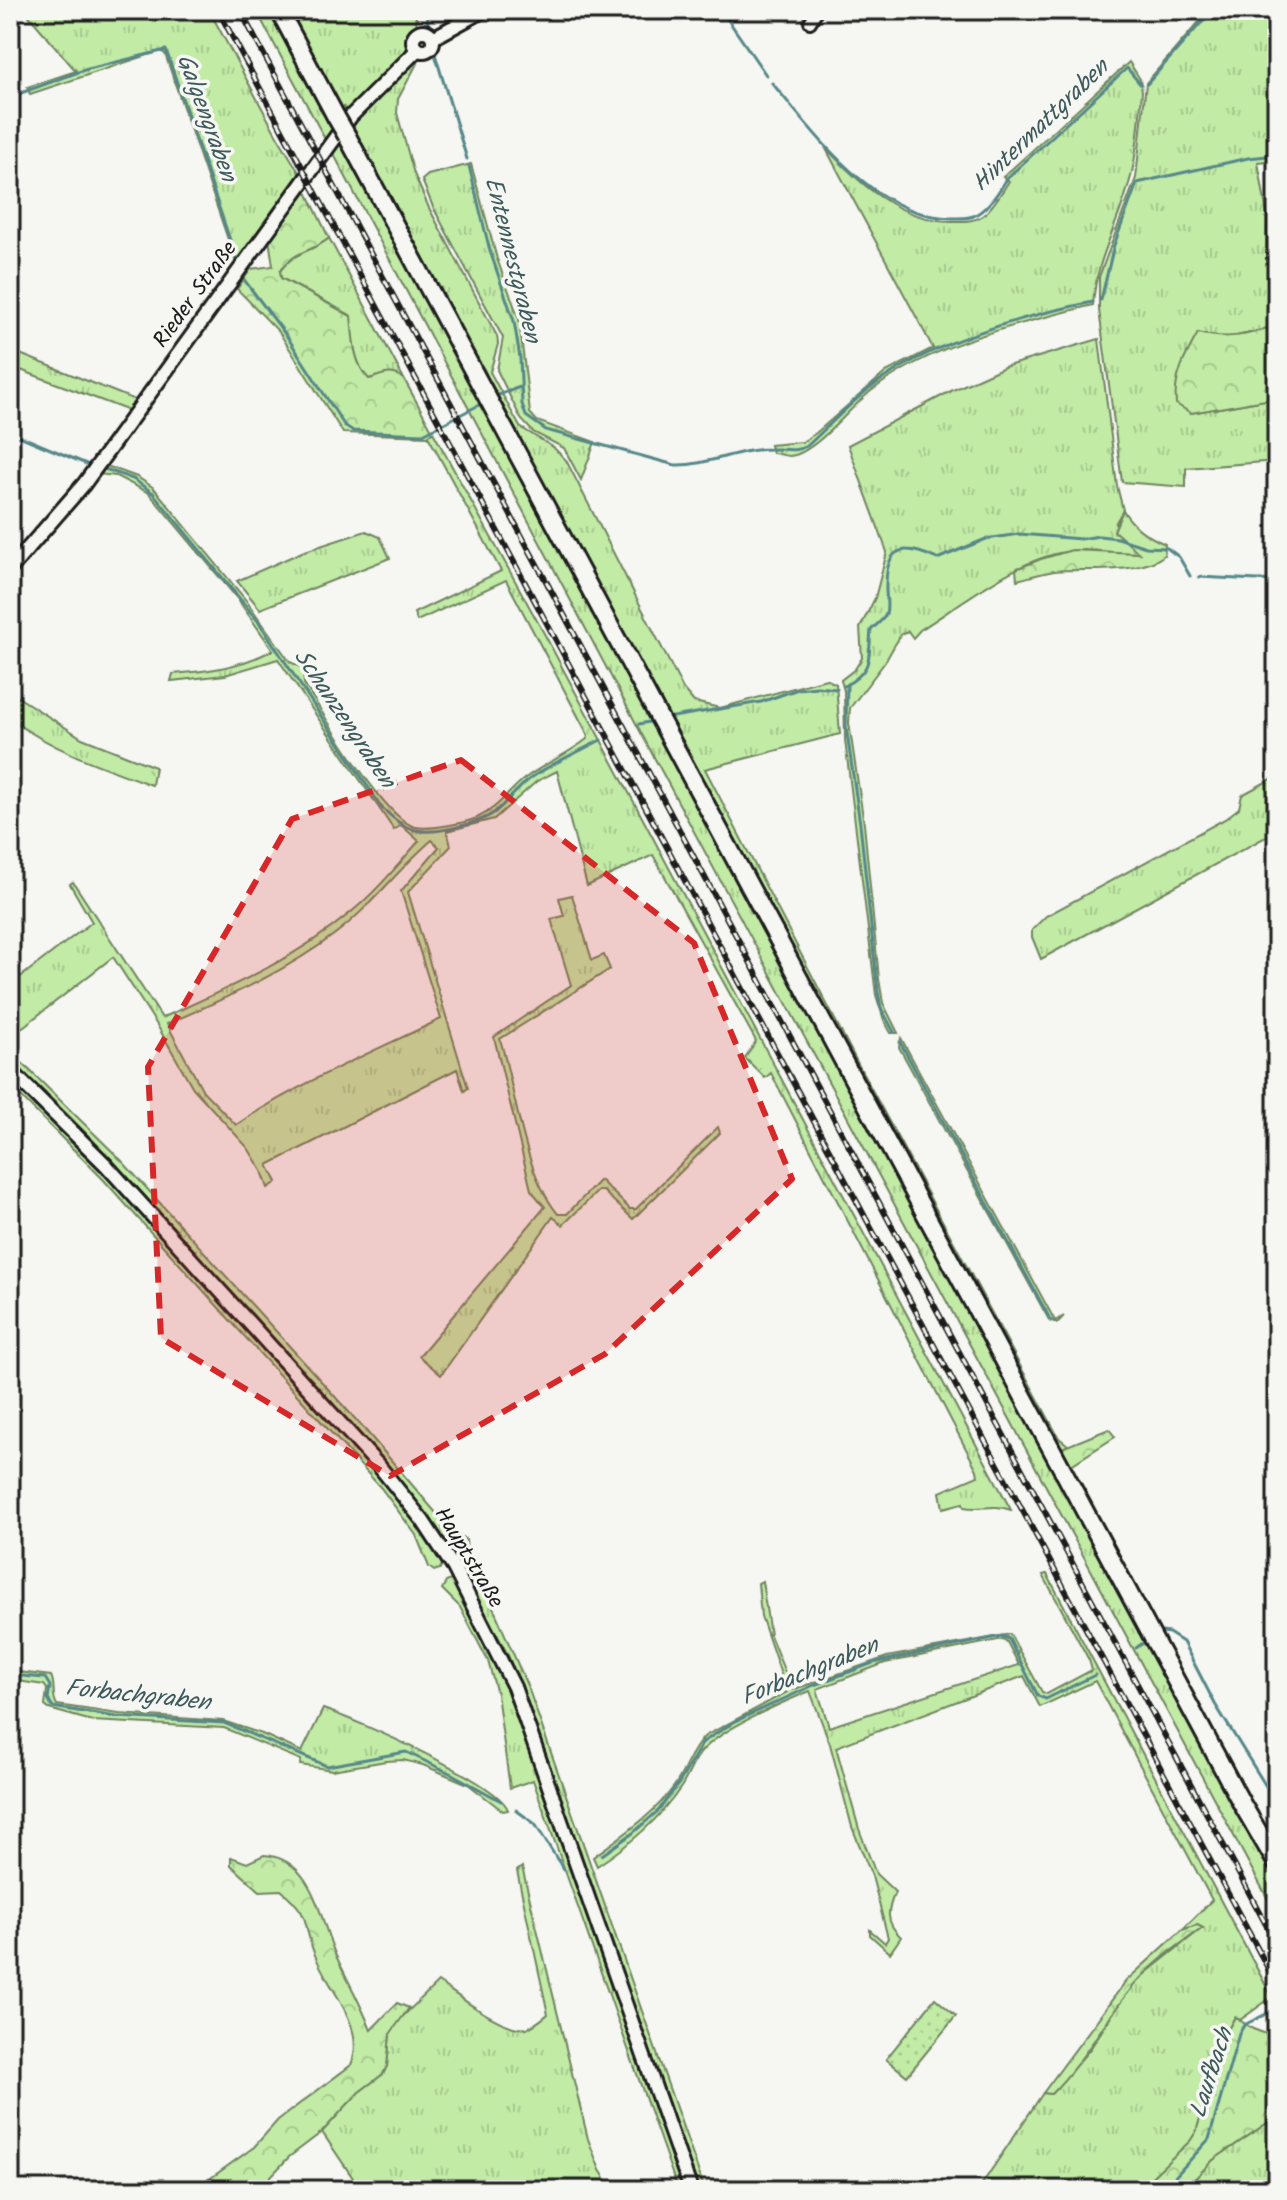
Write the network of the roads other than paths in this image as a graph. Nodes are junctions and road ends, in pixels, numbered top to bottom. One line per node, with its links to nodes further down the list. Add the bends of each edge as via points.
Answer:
1 (279, 10): 7 (main road, bridge)
2 (484, 10): 5 (street, Rieder Straße, via 433,38 430,49 418,49 351,116 84,484)
3 (817, 10): 4 (street)
4 (810, 22)
5 (10, 569)
6 (10, 1070): 8 (street, Hauptstraße, via 96,1154 379,1466 454,1568 514,1687)
7 (1277, 1864)
8 (691, 2190)

